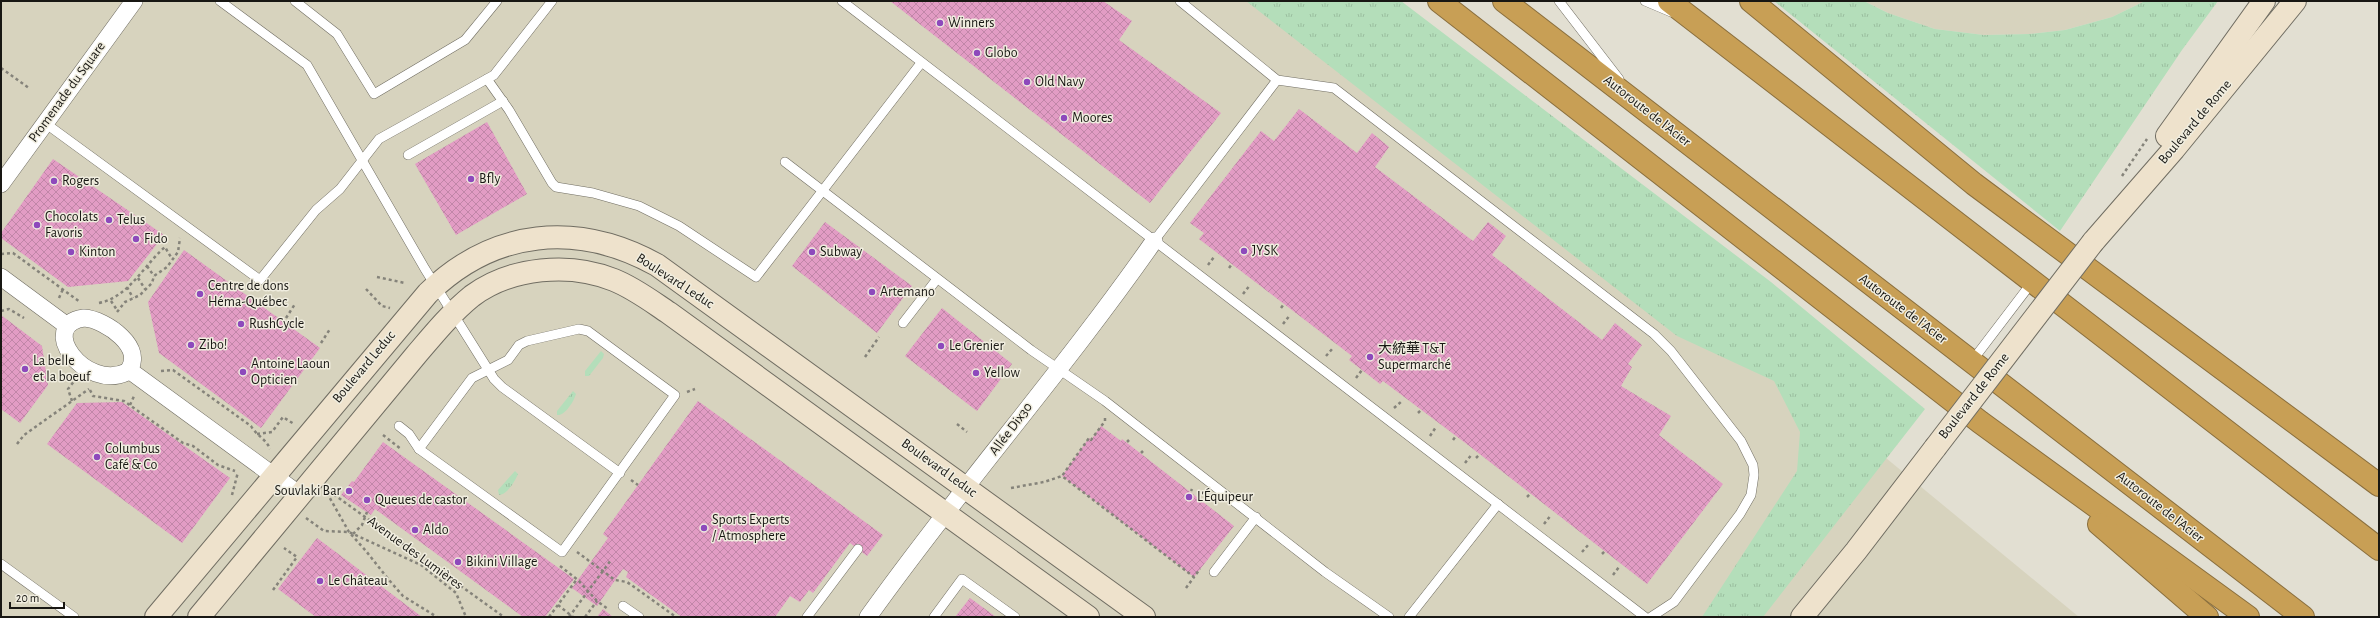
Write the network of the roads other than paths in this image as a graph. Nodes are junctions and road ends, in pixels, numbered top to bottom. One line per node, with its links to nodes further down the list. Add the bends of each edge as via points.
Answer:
1 (134, 1): 24 (street, Promenade du Square)
2 (220, 1): 26 (lane, via 307,64)
3 (295, 1): 4 (lane, via 337,34 374,94 465,40)
4 (497, 1)
5 (552, 1): 20 (lane, via 502,67)
6 (842, 1): 19 (lane)
7 (1180, 1): 21 (lane)
8 (1439, 1): 43 (highway)
9 (1504, 1): 23 (highway, Autoroute de l'Acier)
10 (1559, 1): 23 (lane)
11 (1645, 1): 17 (lane)
12 (1669, 1): 17 (highway)
13 (1739, 1): 18 (highway)
14 (1751, 1): 18 (highway)
15 (2264, 1): 31 (street, Boulevard de Rome)
16 (2295, 1): 31 (street, Boulevard de Rome, via 2174,149)
17 (1702, 26): 34 (highway)
18 (1804, 47): 48 (highway, via 1974,184)
19 (921, 63): 29 (lane); 30 (lane)
20 (487, 79): 22 (lane); 26 (lane, via 379,139)
21 (1277, 80): 30 (lane); 73 (lane, via 1334,88 1654,334 1671,351 1741,441 1753,465 1754,484 1751,495 1740,514 1674,602)
22 (503, 101): 25 (lane); 29 (lane, via 556,187 593,193 638,206 679,226 756,277)
23 (1639, 105): 39 (highway, Autoroute de l'Acier)
24 (45, 123): 26 (lane, via 260,280 316,210 340,189); 28 (street, Promenade du Square)
25 (408, 154)
26 (362, 160): 35 (lane)
27 (785, 162): 29 (lane)
28 (1, 184)
29 (822, 190): 33 (lane)
30 (1154, 241): 40 (street, Allée Dix30); 51 (lane)
31 (2093, 242): 56 (street, Boulevard de Rome, bridge)
32 (1, 277): 38 (street)
33 (937, 279): 37 (lane); 40 (lane)
34 (2033, 281): 39 (lane); 55 (highway)
35 (436, 285): 36 (lane); 47 (street, Boulevard Leduc, via 406,317); 49 (street, Boulevard Leduc, via 472,258 520,241 549,237 579,238 620,248 644,258 671,275)
36 (453, 314): 42 (lane); 50 (street, via 423,346); 52 (street, via 471,297 487,287 508,278 534,272 577,271 613,280 669,313)
37 (903, 323)
38 (66, 325): 41 (street, via 64,336 67,347 70,354 84,368 108,376 120,375); 41 (street, via 71,320 90,318 104,323 117,332 129,348 132,361)
39 (1972, 361): 78 (highway, Autoroute de l'Acier)
40 (1058, 369): 49 (street, Allée Dix30); 53 (lane, via 1105,401)
41 (129, 370): 47 (street)
42 (488, 370): 45 (lane, via 472,378); 46 (lane, via 502,387); 46 (lane, via 508,360 519,345 527,341 584,330 675,395)
43 (1980, 422): 76 (highway); 77 (highway)
44 (399, 426): 45 (lane, via 409,434)
45 (419, 449): 46 (lane, via 562,552)
46 (620, 473)
47 (274, 476): 50 (street); 61 (street, Boulevard Leduc)
48 (2379, 485)
49 (966, 488): 52 (street, Allée Dix30); 69 (street, Boulevard Leduc)
50 (300, 495): 62 (street)
51 (1498, 504): 71 (lane); 72 (lane)
52 (946, 513): 65 (street, Allée Dix30, via 922,541); 68 (street)
53 (1256, 517): 58 (lane); 70 (lane, via 1325,572)
54 (858, 549): 64 (lane)
55 (2379, 549)
56 (1856, 551): 74 (street, Boulevard de Rome); 75 (street, Boulevard de Rome)
57 (1, 564): 60 (lane)
58 (1214, 572)
59 (623, 606): 63 (lane)
60 (74, 617)
61 (156, 617)
62 (199, 617)
63 (639, 617)
64 (807, 617)
65 (868, 617)
66 (934, 617): 67 (lane, via 962,579)
67 (1015, 617)
68 (1088, 617)
69 (1144, 617)
70 (1389, 617)
71 (1409, 617)
72 (1645, 617)
73 (1651, 617)
74 (1802, 617)
75 (1818, 617)
76 (2207, 617)
77 (2248, 617)
78 (2303, 617)

